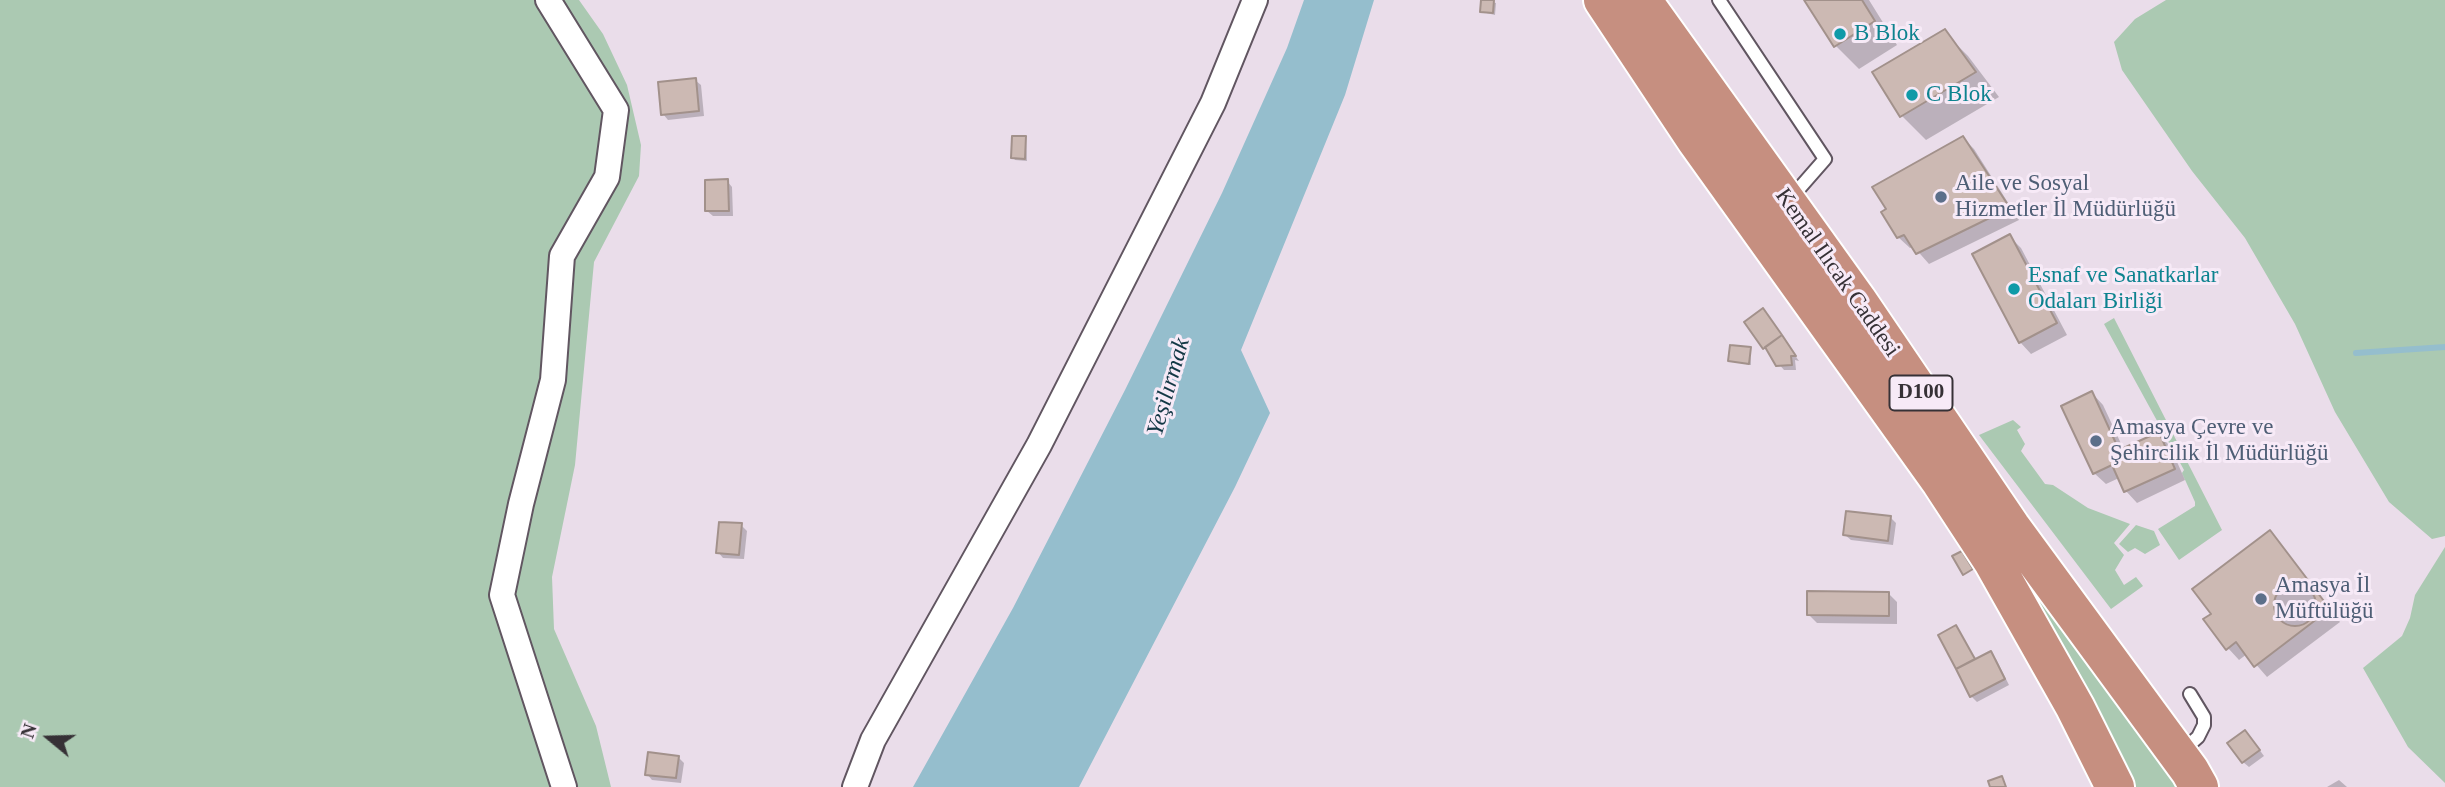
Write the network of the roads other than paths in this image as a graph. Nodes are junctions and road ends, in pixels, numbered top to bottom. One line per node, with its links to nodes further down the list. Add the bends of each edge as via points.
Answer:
1 (548, 0): 9 (street, via 616,110 607,177 562,256 553,380 502,596)
2 (1255, 0): 10 (street, via 1213,103 1045,433 873,740)
3 (1603, 0): 11 (highway, Kemal Ilıcak Caddesi / D100, via 1992,560)
4 (1642, 0): 6 (highway, Kemal Ilıcak Caddesi / D100)
5 (1719, 0): 6 (lane, via 1825,159)
6 (1787, 201): 8 (highway, Kemal Ilıcak Caddesi / D100, via 2011,527)
7 (2190, 694): 8 (lane, via 2204,717)
8 (2192, 775)
9 (564, 787)
10 (855, 787)
11 (2115, 787)

